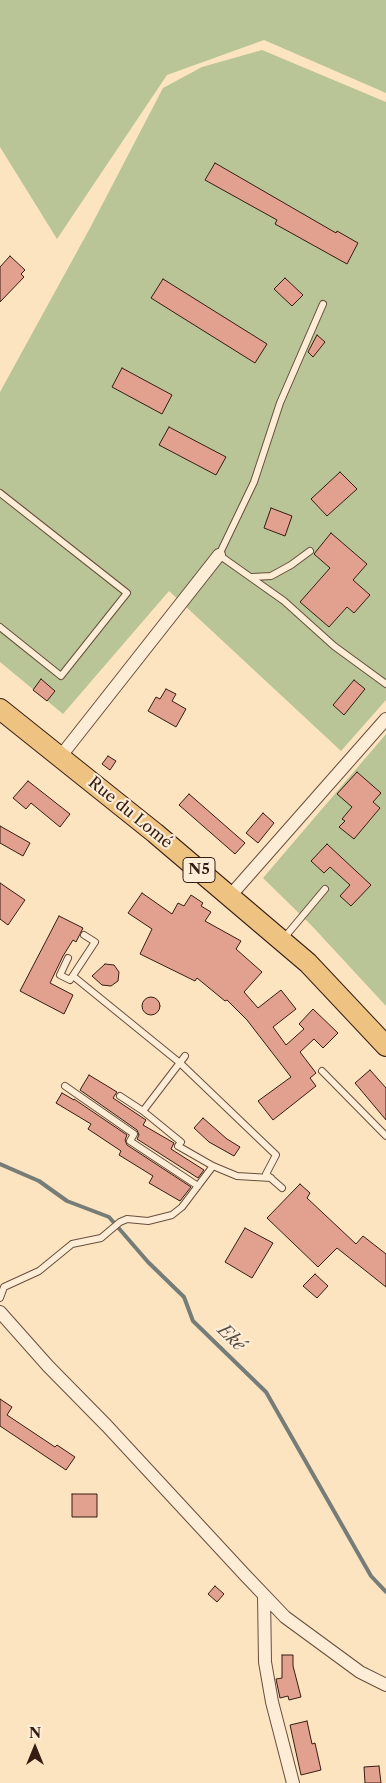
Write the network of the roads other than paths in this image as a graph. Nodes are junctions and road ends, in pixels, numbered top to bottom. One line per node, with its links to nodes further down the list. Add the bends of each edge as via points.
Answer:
1 (323, 304): 4 (lane, via 280,403 254,482)
2 (0, 492): 6 (lane, via 127,594 61,676)
3 (310, 551): 5 (lane, via 271,576)
4 (218, 555): 5 (lane); 10 (street)
5 (252, 577): 7 (lane, via 334,646)
6 (0, 627)
7 (386, 684)
8 (0, 709): 10 (main road, Rue du Lomé / N5)
9 (386, 719): 12 (street)
10 (60, 758): 12 (main road, Rue du Lomé / N5)
11 (324, 889): 14 (lane)
12 (230, 896): 14 (main road, Rue du Lomé / N5)
13 (84, 935): 16 (lane, via 95,942)
14 (281, 940): 17 (main road, Rue du Lomé / N5, via 308,963)
15 (68, 958): 16 (lane, via 60,975 70,980)
16 (73, 976): 19 (lane)
17 (386, 1046)
18 (185, 1056): 19 (lane)
19 (180, 1063): 23 (lane); 26 (lane, via 276,1155 266,1174)
20 (322, 1071): 24 (lane)
21 (64, 1086): 27 (lane, via 134,1134 130,1141)
22 (120, 1096): 23 (lane)
23 (143, 1110): 25 (lane, via 181,1142 178,1146)
24 (386, 1136)
25 (213, 1166): 26 (lane, via 237,1176); 27 (lane)
26 (270, 1178): 28 (lane)
27 (198, 1186): 29 (lane, via 172,1215 148,1221 127,1219 101,1238 72,1244 39,1271 4,1287)
28 (282, 1188)
29 (0, 1298)
30 (0, 1312): 31 (street)
31 (264, 1595): 32 (street, via 285,1616 333,1653); 33 (street, via 265,1662)
32 (386, 1685)
33 (293, 1783)

